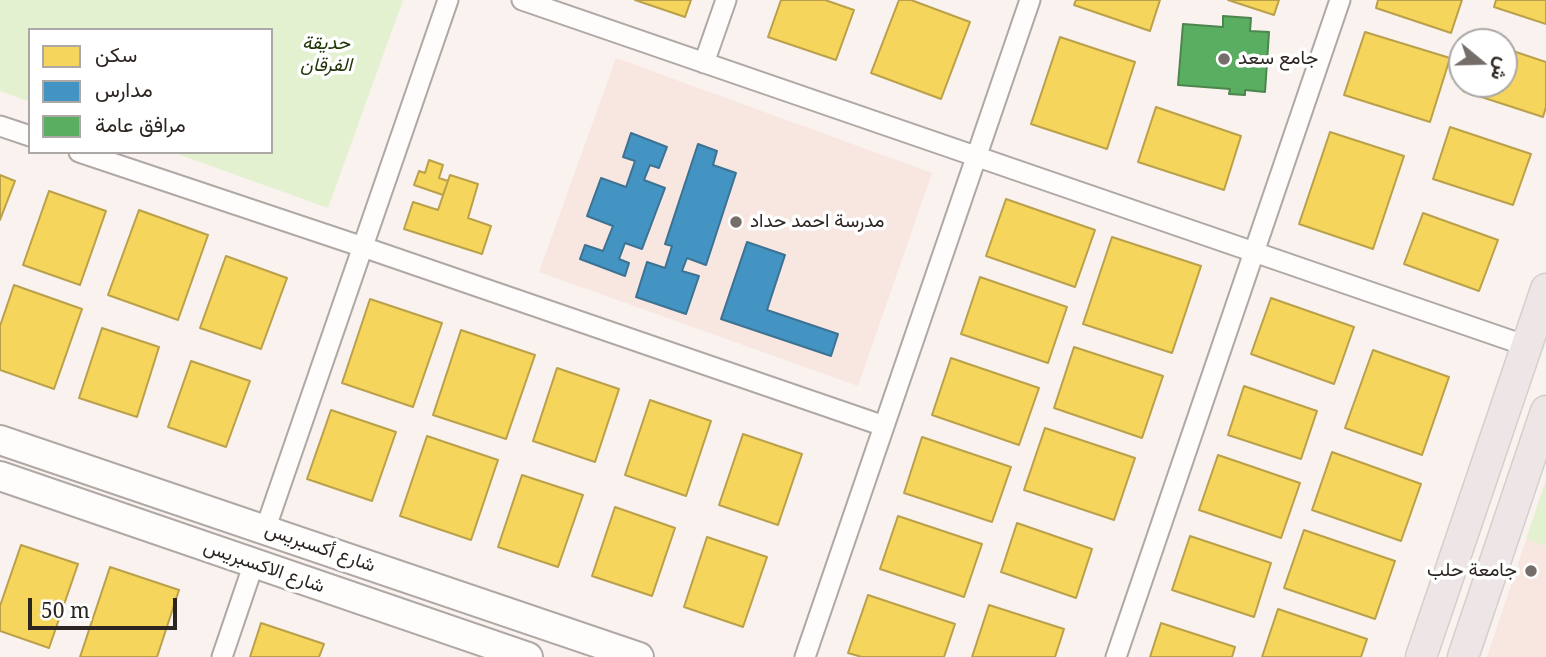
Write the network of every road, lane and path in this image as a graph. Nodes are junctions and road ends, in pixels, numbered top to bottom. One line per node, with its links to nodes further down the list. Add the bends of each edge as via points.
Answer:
1 (448, 0): 11 (street)
2 (522, 0): 6 (street)
3 (726, 0): 6 (street)
4 (1030, 0): 10 (street)
5 (1340, 0): 12 (street)
6 (704, 63): 10 (street)
7 (0, 126): 8 (street)
8 (28, 135)
9 (85, 154): 11 (street)
10 (977, 156): 12 (street); 16 (street)
11 (363, 247): 16 (street); 19 (street)
12 (1254, 252): 14 (street); 25 (street)
13 (1546, 289): 14 (main road)
14 (1527, 346): 26 (main road)
15 (1546, 411): 27 (main road)
16 (884, 426): 24 (street)
17 (0, 440): 19 (street, شارع أكسبريس)
18 (0, 476): 20 (street, شارع الاكسبريس)
19 (265, 530): 23 (street, شارع أكسبريس)
20 (254, 563): 21 (street); 22 (street, شارع الاكسبريس)
21 (222, 657)
22 (528, 657)
23 (639, 657)
24 (805, 657)
25 (1116, 657)
26 (1421, 657)
27 (1463, 657)

